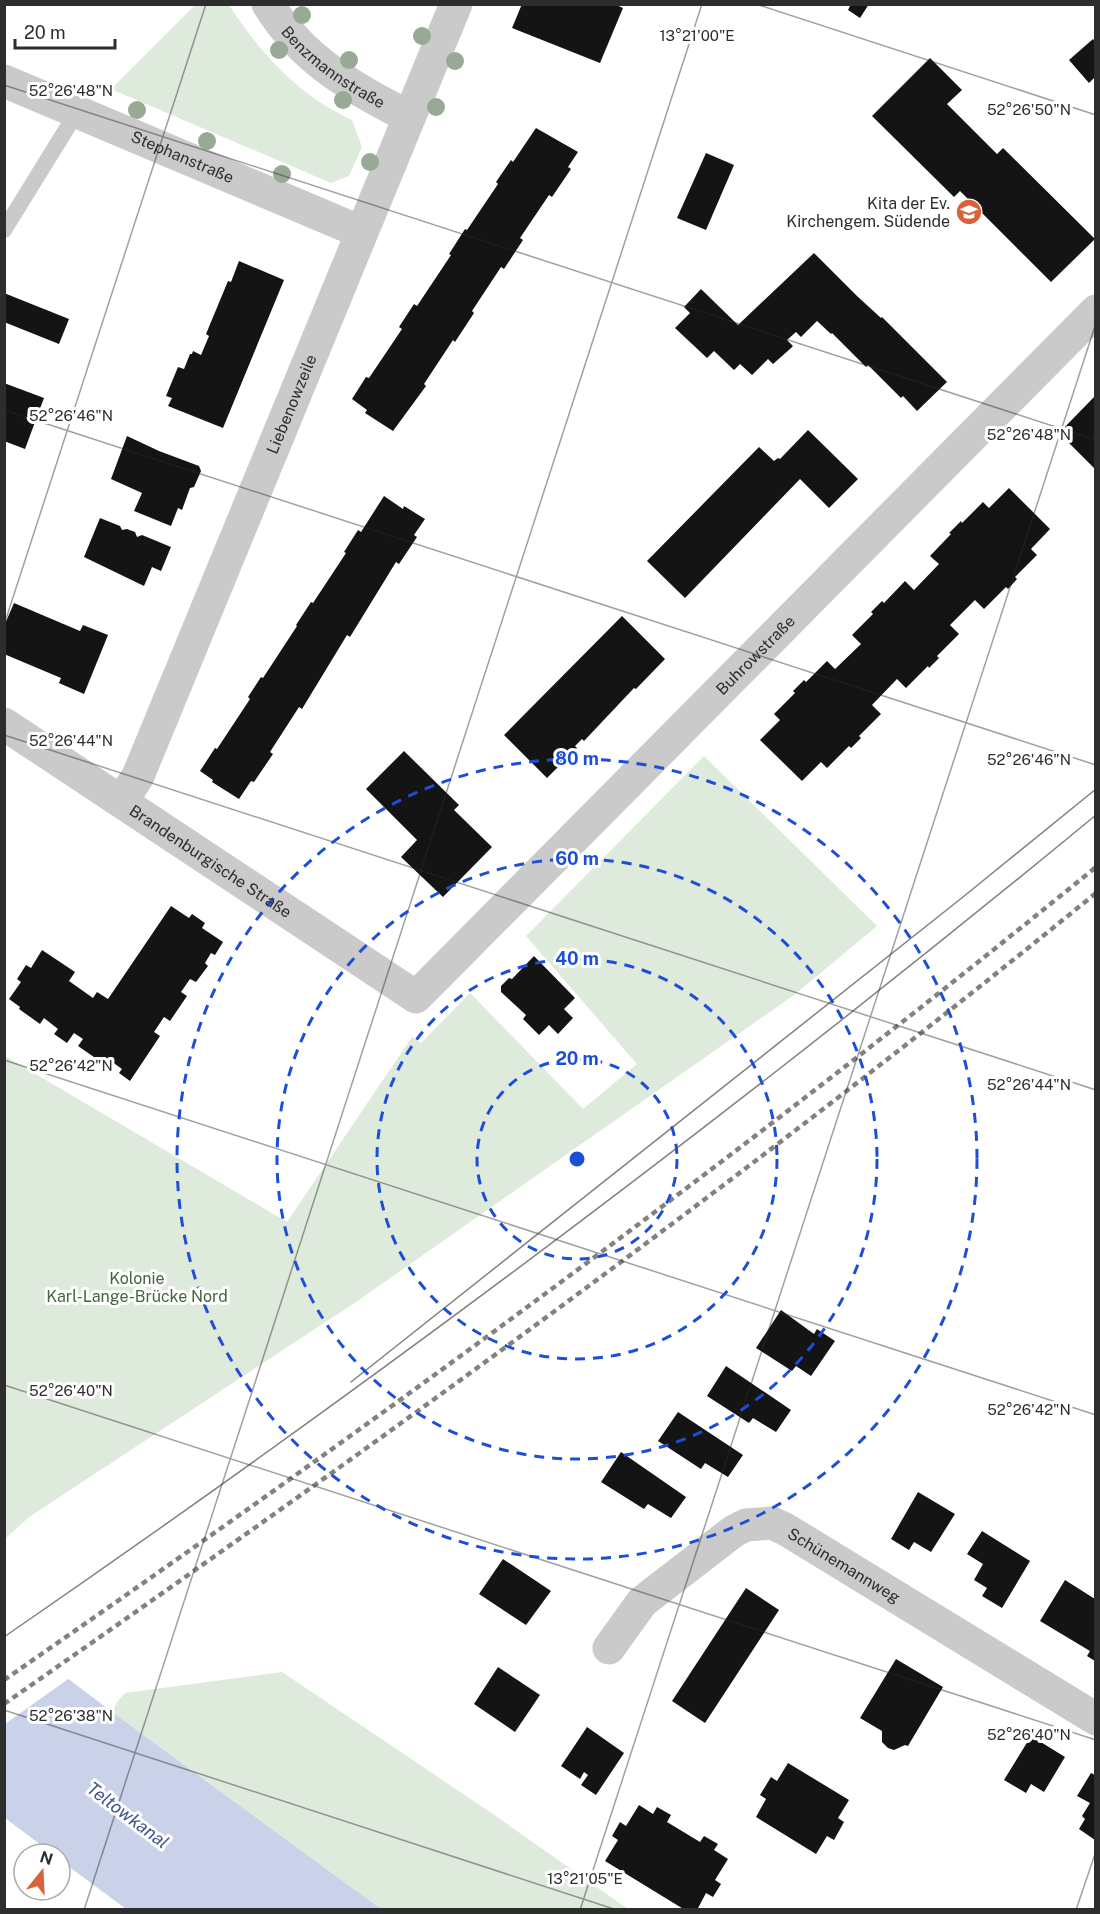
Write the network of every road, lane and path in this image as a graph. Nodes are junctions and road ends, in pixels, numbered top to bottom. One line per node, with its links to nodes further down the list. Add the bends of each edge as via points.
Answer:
1 (268, 4): 5 (street, Benzmannstraße, via 311,56 347,84)
2 (456, 4): 5 (street, Liebenowzeile)
3 (4, 81): 4 (street, Stephanstraße)
4 (77, 112): 6 (lane); 7 (street, Stephanstraße)
5 (409, 117): 7 (street, Liebenowzeile)
6 (4, 230)
7 (361, 231): 10 (street, Liebenowzeile, via 138,776)
8 (1095, 311): 11 (street, Buhrowstraße)
9 (4, 724): 10 (street, Brandenburgische Straße)
10 (122, 801): 11 (street, Brandenburgische Straße)
11 (416, 997)
12 (609, 1647): 13 (street, Schünemannweg, via 642,1602 705,1551 734,1531 772,1523)
13 (1095, 1719)

